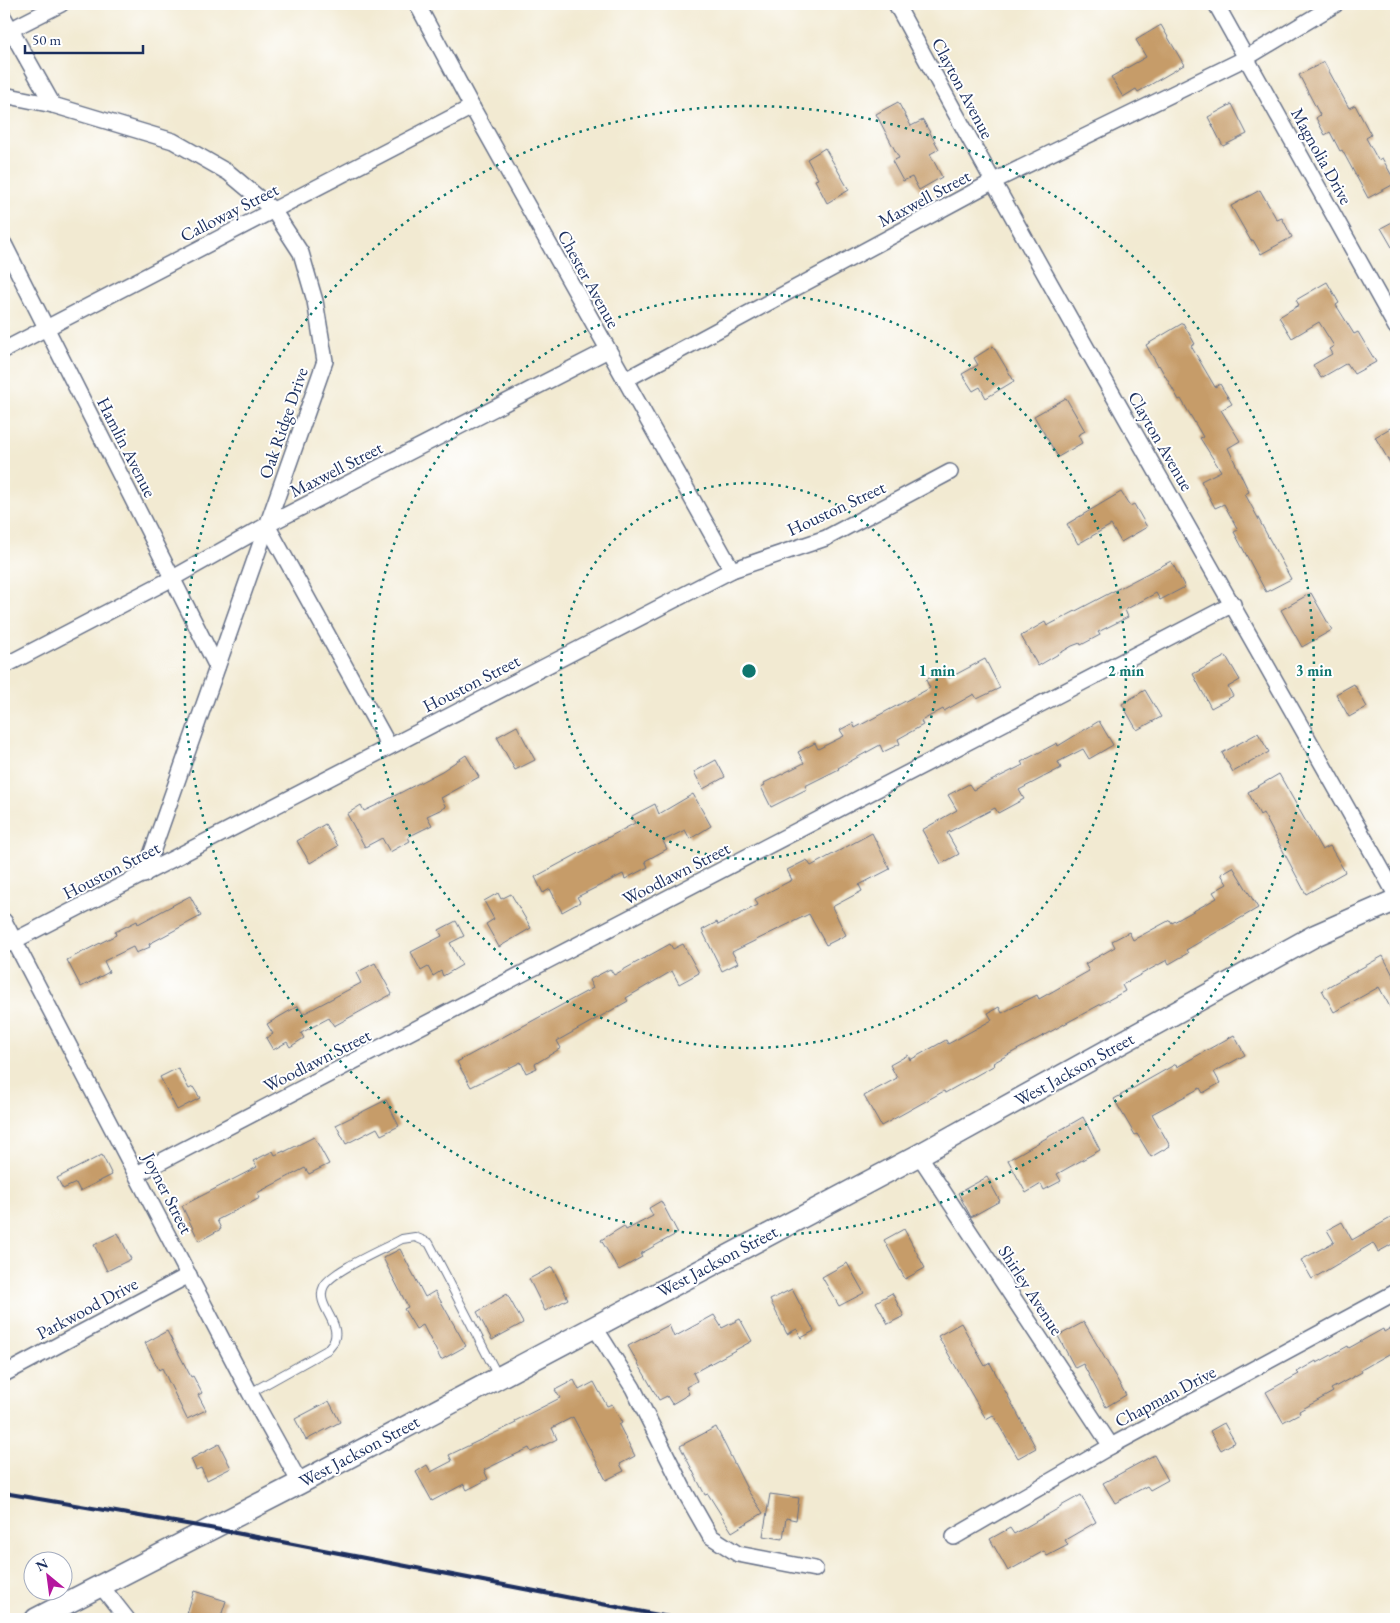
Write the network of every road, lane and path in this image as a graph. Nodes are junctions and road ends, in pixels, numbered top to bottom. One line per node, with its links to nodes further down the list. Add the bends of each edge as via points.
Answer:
1 (61, 4): 6 (street)
2 (417, 4): 10 (street, Chester Avenue)
3 (896, 4): 11 (street, Clayton Avenue)
4 (1216, 4): 7 (street, Magnolia Drive)
5 (1336, 4): 7 (street, Maxwell Street)
6 (6, 27): 9 (street)
7 (1246, 58): 11 (street, Maxwell Street); 14 (street, Magnolia Drive)
8 (4, 95): 9 (street, Oak Ridge Drive)
9 (53, 106): 12 (street, Oak Ridge Drive, via 173,141 229,173)
10 (472, 107): 12 (street, Calloway Street); 17 (street, Chester Avenue)
11 (992, 182): 18 (street, Maxwell Street); 23 (street, Clayton Avenue)
12 (274, 210): 15 (street, Calloway Street); 20 (street, Oak Ridge Drive, via 301,253 315,300 325,361)
13 (4, 244): 15 (street, Hamlin Avenue)
14 (1396, 327)
15 (46, 328): 16 (street, Calloway Street); 22 (street, Hamlin Avenue)
16 (4, 350)
17 (608, 350): 18 (street, Chester Avenue); 20 (street, Maxwell Street)
18 (625, 380): 21 (street, Chester Avenue)
19 (950, 472): 21 (street, Houston Street, via 826,538)
20 (268, 525): 22 (street, Maxwell Street); 25 (street, Oak Ridge Drive); 26 (street)
21 (732, 570): 26 (street, Houston Street)
22 (172, 578): 24 (street, Maxwell Street); 25 (street, Hamlin Avenue)
23 (1233, 604): 28 (street, Clayton Avenue); 33 (street, Woodlawn Street)
24 (4, 666)
25 (217, 666): 27 (street, Oak Ridge Drive)
26 (389, 746): 27 (street, Houston Street)
27 (144, 875): 31 (street, Houston Street)
28 (1396, 895)
29 (1396, 900): 32 (street, West Jackson Street, via 1316,935)
30 (4, 921): 31 (street, Joyner Street)
31 (9, 943): 33 (street, Joyner Street)
32 (919, 1155): 36 (street, West Jackson Street); 40 (street, Shirley Avenue)
33 (137, 1174): 34 (street, Joyner Street)
34 (189, 1276): 37 (street, Parkwood Drive); 39 (street, Joyner Street)
35 (1396, 1292): 40 (street, Chapman Drive)
36 (594, 1326): 38 (street, West Jackson Street); 43 (street, via 633,1388 710,1536 738,1554)
37 (4, 1374)
38 (498, 1376): 39 (lane, via 429,1244 415,1237 402,1239 333,1275 323,1287 322,1300 335,1329 334,1340 327,1350); 41 (street, West Jackson Street)
39 (250, 1393): 41 (street, Joyner Street)
40 (1111, 1446): 42 (street, Chapman Drive)
41 (300, 1483): 44 (street, West Jackson Street)
42 (954, 1537)
43 (815, 1569)
44 (101, 1586): 45 (street, West Jackson Street); 46 (street)
45 (36, 1619)
46 (127, 1619)

